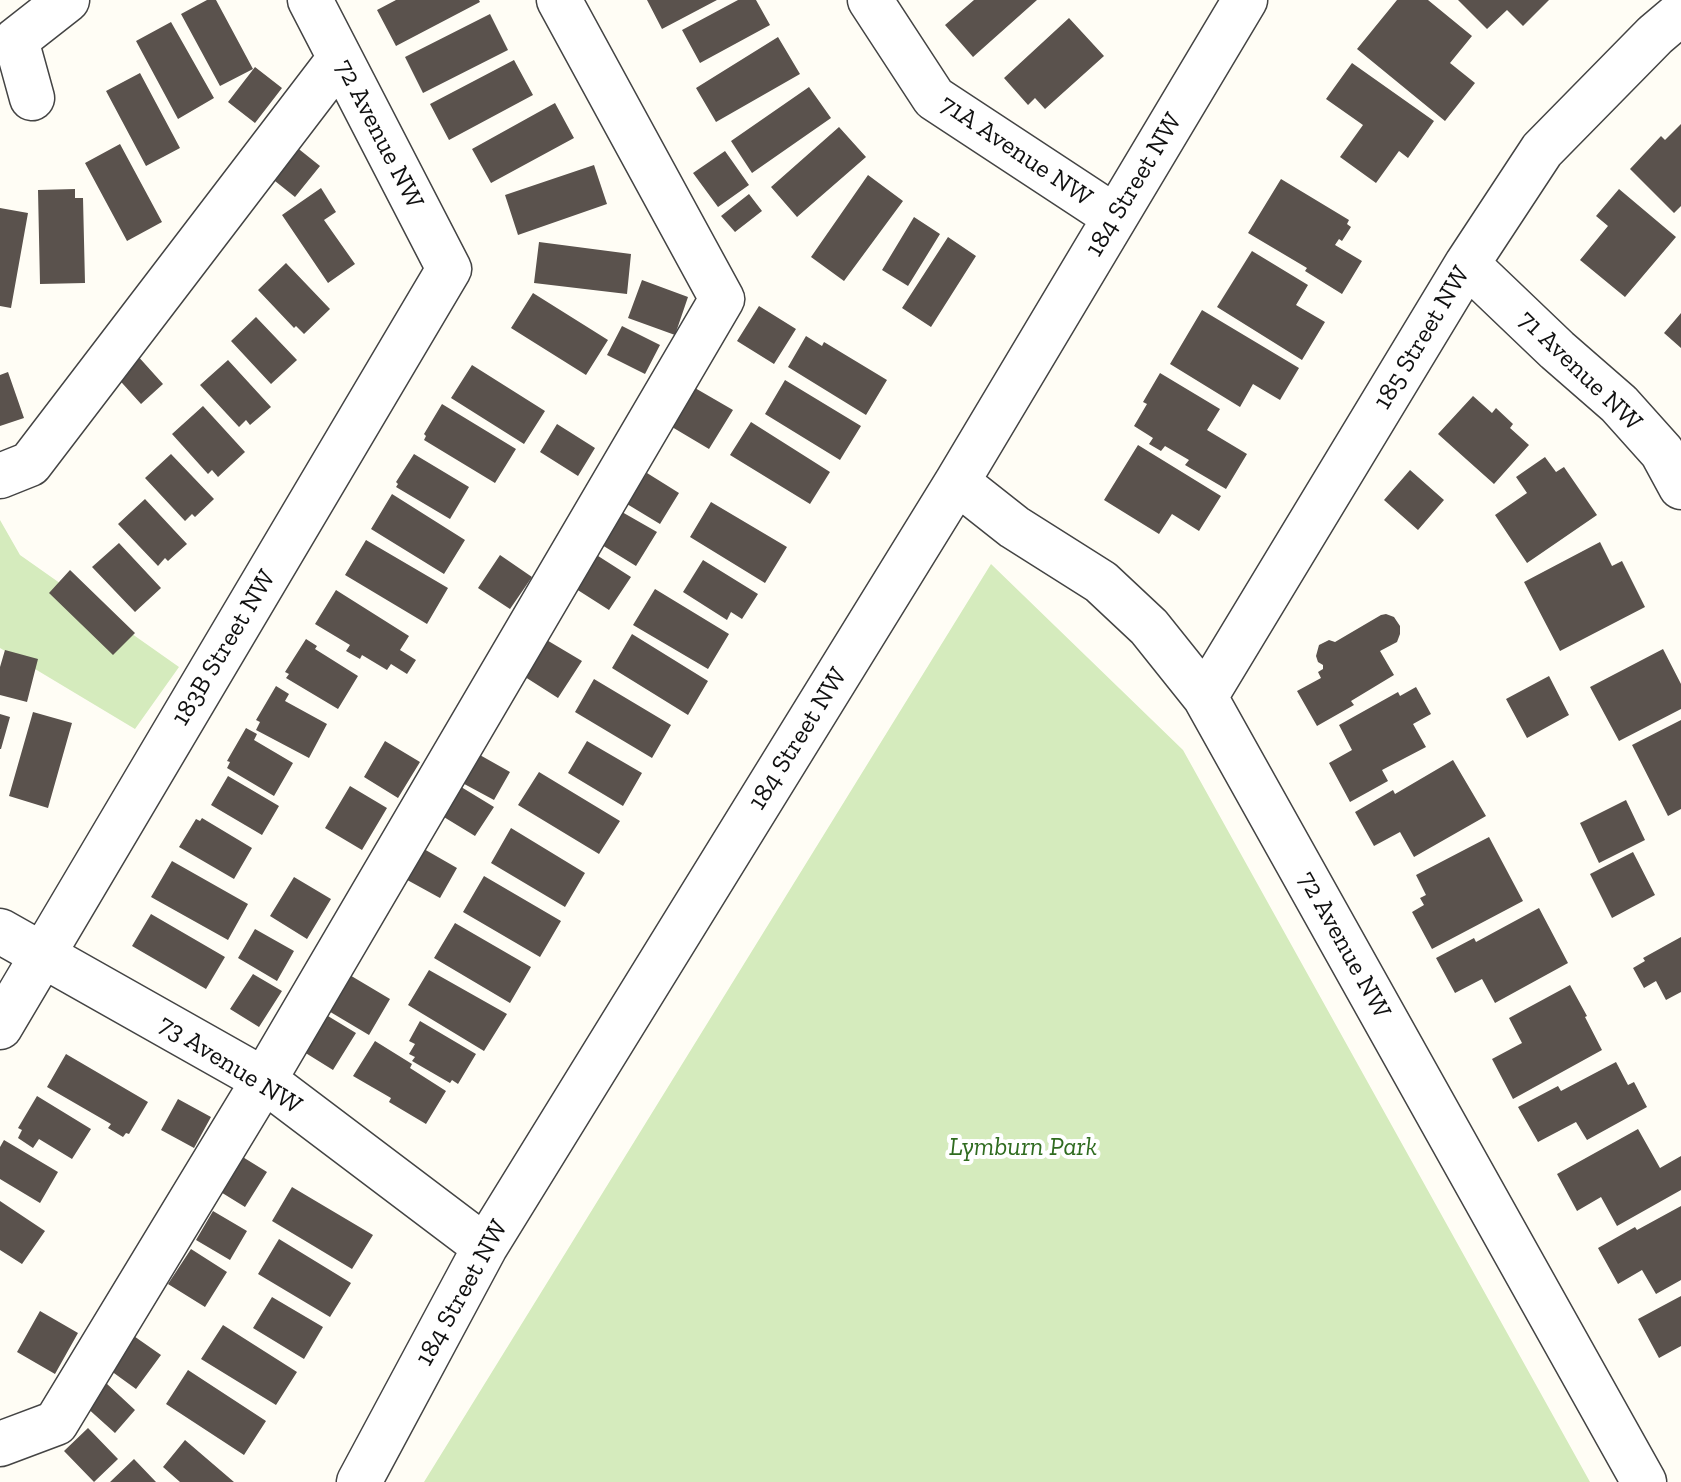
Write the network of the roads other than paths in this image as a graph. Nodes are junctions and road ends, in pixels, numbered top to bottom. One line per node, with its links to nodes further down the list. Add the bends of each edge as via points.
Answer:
1 (67, 0): 8 (street, via 16,40)
2 (310, 0): 7 (street, 72 Avenue NW)
3 (559, 0): 19 (street, via 722,299)
4 (870, 0): 9 (street, 71A Avenue NW, via 934,98)
5 (1245, 0): 9 (street, 184 Street NW)
6 (1681, 13): 10 (street, 185 Street NW, via 1542,150)
7 (340, 58): 11 (street, 72 Avenue NW); 12 (street, via 30,464)
8 (32, 98)
9 (1115, 217): 13 (street, 184 Street NW)
10 (1467, 264): 14 (street, 71 Avenue NW, via 1619,404 1662,452); 15 (street, 185 Street NW)
11 (449, 269): 17 (street, 183B Street NW)
12 (0, 476)
13 (957, 482): 15 (street, 72 Avenue NW, via 1014,527 1101,582 1149,627); 20 (street, 184 Street NW)
14 (1681, 487)
15 (1205, 697): 23 (street, 72 Avenue NW)
16 (0, 931): 17 (street, 73 Avenue NW)
17 (43, 954): 18 (street, 183B Street NW); 19 (street, 73 Avenue NW)
18 (0, 1027)
19 (264, 1080): 20 (street, 73 Avenue NW); 21 (street, via 56,1423)
20 (485, 1247): 22 (street, 184 Street NW)
21 (0, 1444)
22 (359, 1482)
23 (1644, 1482)

